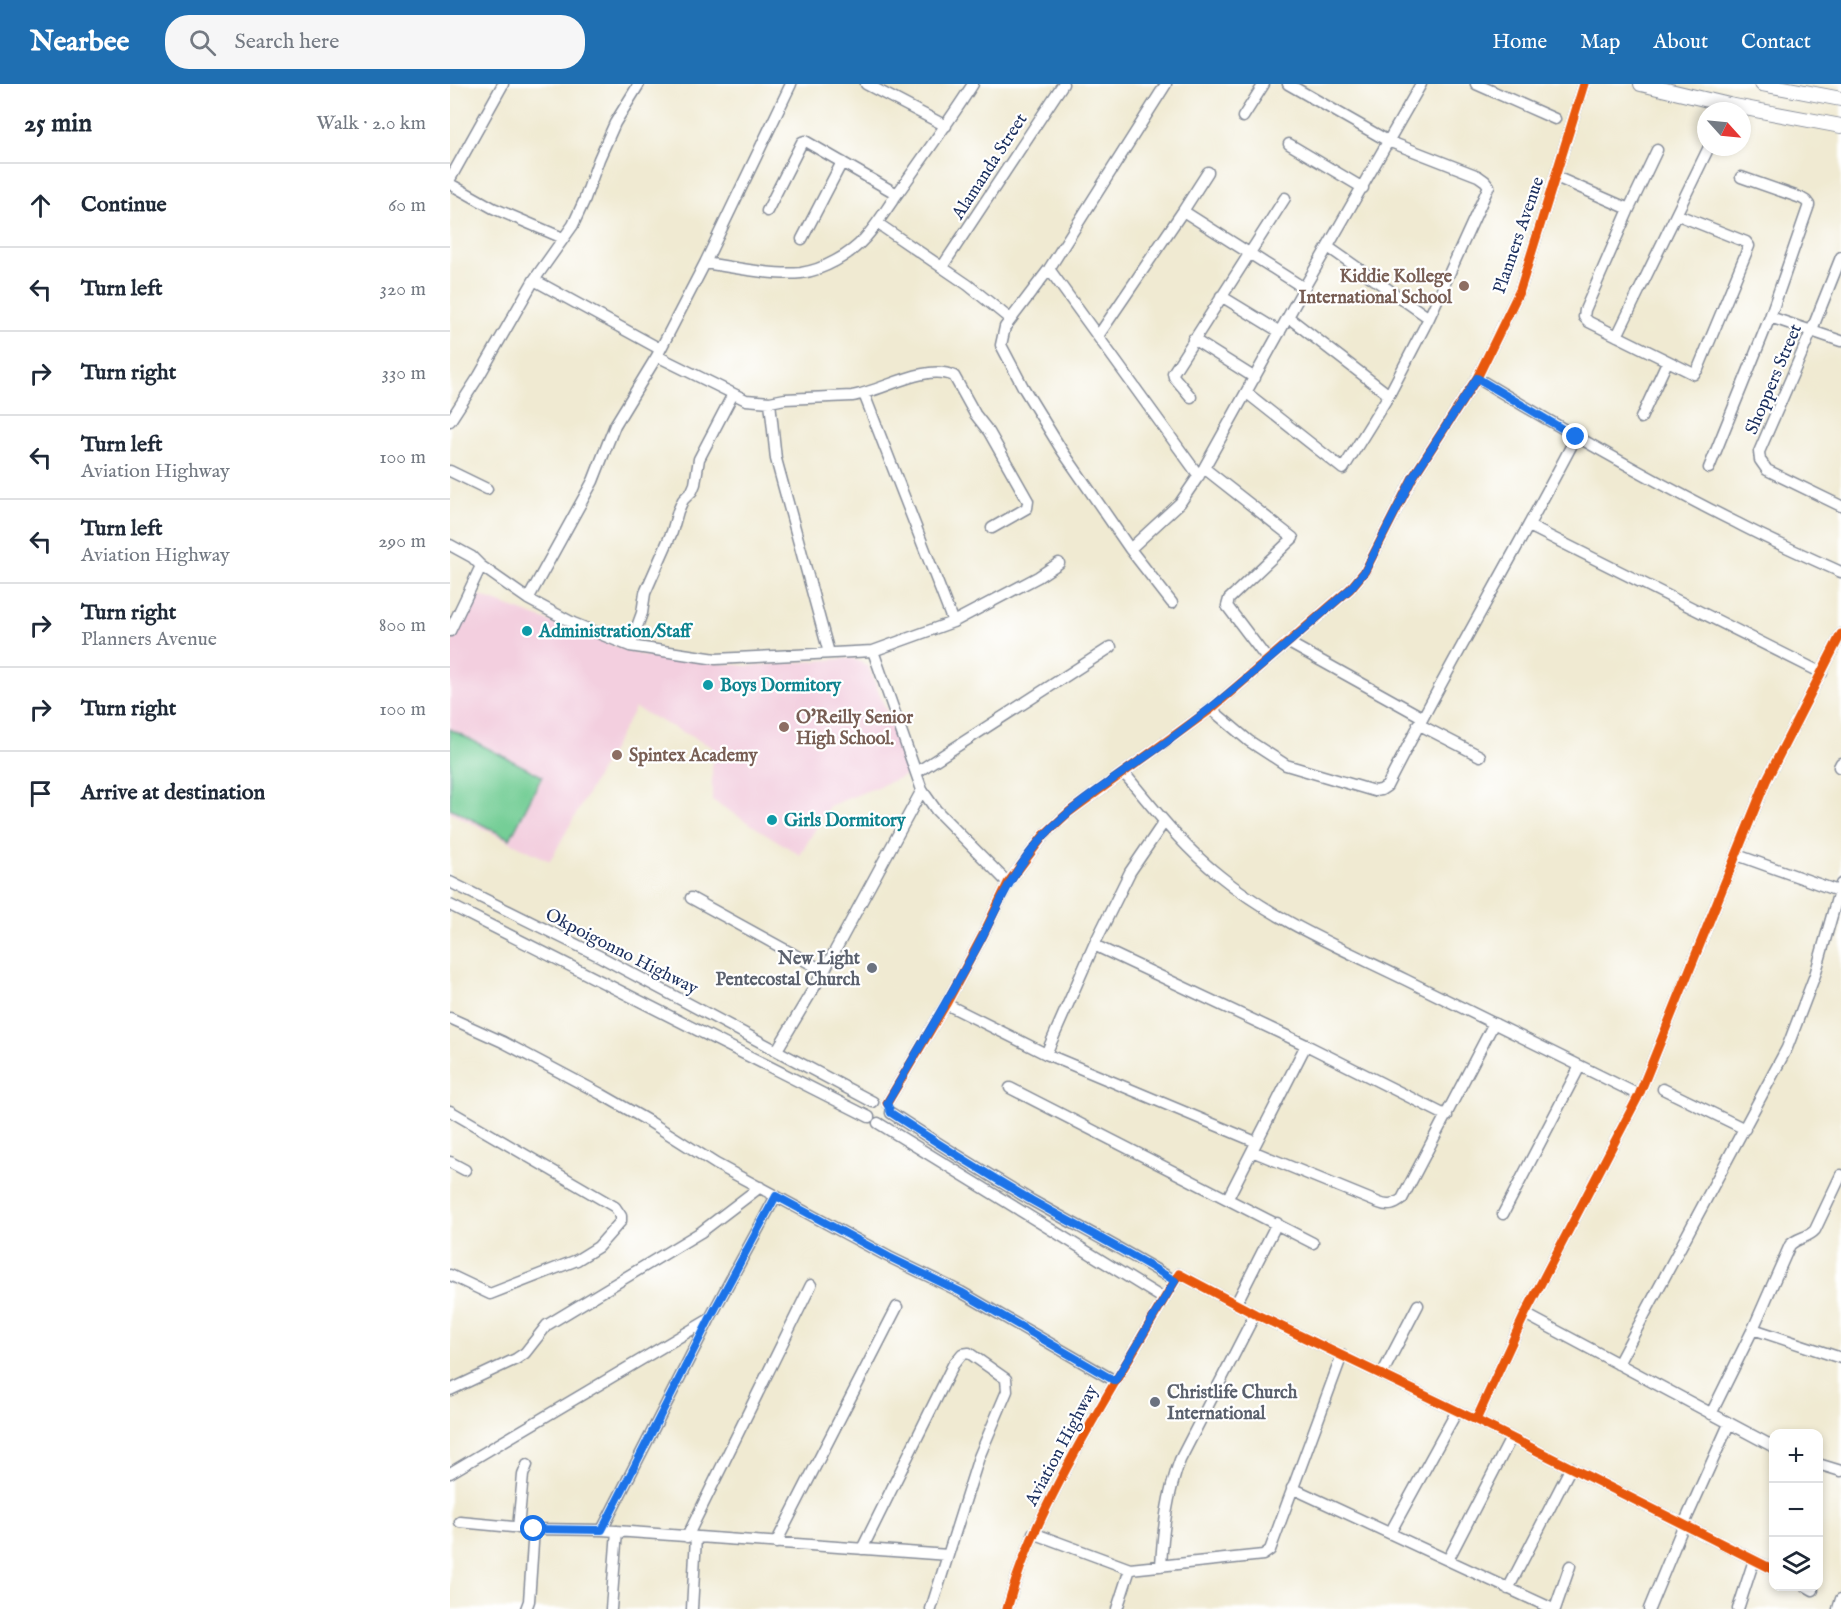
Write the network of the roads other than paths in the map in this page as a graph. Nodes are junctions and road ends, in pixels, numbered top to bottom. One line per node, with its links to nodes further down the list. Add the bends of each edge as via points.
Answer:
1 (503, 84): 30 (street)
2 (639, 84): 40 (street, via 615,123 573,225)
3 (791, 84): 45 (street)
4 (867, 84): 20 (street)
5 (973, 84): 20 (street)
6 (1063, 84): 46 (street, Alamanda Street)
7 (1166, 84): 47 (street)
8 (1264, 84): 18 (street)
9 (1288, 84): 22 (street)
10 (1421, 84): 22 (street)
11 (1476, 84): 19 (street)
12 (1584, 84): 28 (street, Planners Avenue)
13 (1641, 84): 16 (main road)
14 (1762, 84): 15 (main road)
15 (1841, 99)
16 (1706, 102)
17 (1751, 112): 21 (main road)
18 (1243, 117)
19 (1555, 118)
20 (946, 126): 33 (street)
21 (1841, 126)
22 (1388, 141): 32 (street); 53 (street, via 1478,177 1489,186)
23 (1289, 144): 32 (street)
24 (1657, 150): 35 (street)
25 (1705, 156): 38 (street)
26 (842, 162): 33 (street); 36 (street, via 802,142); 41 (street)
27 (1208, 171): 37 (street)
28 (1556, 177): 35 (street); 64 (street, Planners Avenue, via 1520,290)
29 (1741, 177): 52 (street, via 1801,198 1809,205)
30 (450, 179)
31 (450, 184): 40 (street, via 493,208)
32 (1363, 188): 42 (street)
33 (897, 194): 39 (street)
34 (1285, 198): 43 (street)
35 (1629, 209): 58 (street, via 1584,317)
36 (767, 211)
37 (1183, 212): 43 (street); 57 (street)
38 (1678, 215): 58 (street); 62 (street, via 1749,246 1698,369 1694,374)
39 (877, 223): 45 (street, via 845,255 800,273); 46 (street)
40 (563, 238): 48 (street)
41 (802, 239)
42 (1328, 247): 49 (street); 53 (street)
43 (1250, 252): 49 (street); 50 (street)
44 (1841, 257): 56 (street, Shoppers Street)
45 (705, 263): 61 (street)
46 (942, 267): 54 (street)
47 (1049, 269): 54 (street); 57 (street)
48 (534, 280): 61 (street); 72 (street)
49 (1304, 288): 51 (street)
50 (1221, 297): 55 (street); 59 (street)
51 (1288, 317): 55 (street); 68 (street)
52 (1770, 317): 56 (street); 74 (street)
53 (1429, 318): 68 (street)
54 (1010, 319): 82 (street, via 1002,332 1001,345 1060,449)
55 (1280, 332): 63 (street)
56 (1811, 332): 60 (street); 78 (street, Shoppers Street, via 1759,453 1760,460 1767,470)
57 (1098, 336): 76 (street)
58 (1617, 336): 62 (street)
59 (1193, 339): 63 (street); 69 (street, via 1173,375)
60 (1841, 341)
61 (658, 353): 66 (street); 86 (street, via 615,425 593,481)
62 (1667, 362): 71 (street)
63 (1255, 378): 65 (street)
64 (1477, 378): 73 (street); 91 (street, Planners Avenue, via 1413,477 1365,571)
65 (1247, 393): 68 (street, via 1343,469); 76 (street)
66 (733, 394): 70 (street, via 746,400); 92 (street, via 699,459 692,491 683,500 645,593)
67 (864, 394): 70 (street); 80 (street, via 925,373 937,371 954,376 1028,501 1027,508); 88 (street)
68 (1389, 395)
69 (1191, 397)
70 (770, 402): 95 (street, via 776,459)
71 (1641, 418)
72 (450, 421)
73 (1576, 437): 79 (street); 85 (street, via 1738,524)
74 (1709, 468)
75 (450, 471): 77 (street)
76 (1202, 472): 82 (street, via 1180,503); 96 (street, via 1293,538 1227,606)
77 (487, 489)
78 (1841, 506)
79 (1529, 526): 99 (street); 101 (street)
80 (992, 528)
81 (450, 545): 84 (street)
82 (1130, 549): 87 (street)
83 (1059, 563): 88 (street)
84 (481, 566): 86 (street); 89 (street)
85 (1841, 572)
86 (528, 599): 92 (street)
87 (1172, 603)
88 (953, 622): 94 (street)
89 (450, 631)
90 (1841, 634): 97 (street)
91 (1289, 643): 96 (street, Planners Avenue); 101 (street)
92 (630, 646): 95 (street, via 716,658)
93 (1111, 647): 103 (street)
94 (873, 651): 95 (street); 103 (street)
95 (829, 653)
96 (1267, 659): 100 (street, Planners Avenue)
97 (1829, 659): 98 (street); 99 (street)
98 (1841, 665)
99 (1822, 672): 107 (street, via 1766,781)
100 (1211, 709): 101 (street, via 1286,765 1374,791 1387,786); 104 (street, Planners Avenue)
101 (1420, 721): 102 (street)
102 (1480, 756)
103 (917, 772): 105 (street)
104 (1124, 773): 106 (street); 109 (street, Planners Avenue, via 1069,812 1044,836)
105 (922, 790): 109 (street, via 936,810); 114 (street)
106 (1164, 822): 113 (street, via 1130,872); 117 (street, via 1219,875 1255,902)
107 (1737, 855): 110 (street); 124 (street)
108 (450, 882): 119 (street, Okpoigonno Highway)
109 (1008, 883): 115 (street, Planners Avenue)
110 (1840, 887): 130 (street, via 1815,975 1787,1048)
111 (691, 898): 114 (street)
112 (450, 905): 129 (street, Okpoigonno Highway)
113 (1094, 945): 118 (street); 120 (street)
114 (824, 971): 119 (street)
115 (946, 1004): 120 (street); 126 (street, Planners Avenue)
116 (450, 1018): 135 (street, via 601,1094)
117 (1494, 1023): 121 (street); 128 (street)
118 (1306, 1045): 128 (street); 131 (street)
119 (777, 1050): 125 (street, Okpoigonno Highway)
120 (1046, 1053): 131 (street)
121 (1580, 1066): 124 (street); 138 (street)
122 (1010, 1088): 137 (street)
123 (1663, 1089): 130 (street)
124 (1639, 1095): 149 (street)
125 (873, 1102): 126 (street, via 880,1100); 129 (street, via 867,1111)
126 (889, 1108): 129 (street, via 885,1122); 142 (street, via 977,1168)
127 (450, 1111): 141 (street, via 615,1207 621,1216 598,1247 577,1260 490,1294)
128 (1447, 1116): 131 (street, via 1402,1199 1394,1205 1379,1203)
129 (874, 1120): 144 (street)
130 (1745, 1130): 154 (street)
131 (1254, 1146): 137 (street)
132 (450, 1162): 133 (street)
133 (465, 1170)
134 (1841, 1175): 151 (street, via 1815,1230 1790,1245)
135 (760, 1187): 136 (street); 157 (street, via 701,1232 547,1324 516,1359)
136 (776, 1196): 150 (street); 156 (street, via 961,1292)
137 (1228, 1198): 139 (street)
138 (1503, 1214)
139 (1277, 1223): 140 (street); 145 (street)
140 (1313, 1243)
141 (450, 1275)
142 (1177, 1277): 144 (street, Aviation Highway); 145 (street)
143 (811, 1286): 178 (street)
144 (1164, 1299): 156 (street, Aviation Highway)
145 (1236, 1304): 148 (street)
146 (1418, 1305): 155 (street)
147 (897, 1307): 179 (street)
148 (1255, 1314): 152 (street); 184 (street, via 1180,1460 1163,1528)
149 (1526, 1314): 154 (street); 160 (street)
150 (709, 1320): 168 (street); 174 (street)
151 (1753, 1329): 153 (street); 159 (street)
152 (1342, 1355): 155 (street); 169 (street)
153 (1841, 1358)
154 (1618, 1364): 159 (street)
155 (1382, 1374): 158 (street)
156 (1115, 1381): 176 (street, Aviation Highway)
157 (450, 1390)
158 (1457, 1411): 160 (street); 177 (street)
159 (1711, 1414): 161 (street)
160 (1476, 1420): 162 (street)
161 (1729, 1425): 163 (street); 171 (street)
162 (1511, 1438): 166 (street); 182 (street)
163 (1769, 1445)
164 (527, 1465): 172 (street)
165 (1823, 1466): 167 (street)
166 (1571, 1467): 171 (street); 188 (street)
167 (1841, 1471)
168 (450, 1473)
169 (1292, 1488): 177 (street); 184 (street, via 1274,1545 1267,1553)
170 (460, 1522): 172 (street)
171 (1684, 1524): 183 (street); 197 (street)
172 (518, 1528): 173 (street)
173 (534, 1529): 174 (street); 190 (street)
174 (602, 1530): 175 (street)
175 (617, 1531): 178 (street); 191 (street)
176 (1033, 1533): 187 (street); 194 (street, Aviation Highway)
177 (1390, 1533): 182 (street)
178 (691, 1537): 179 (street); 192 (street)
179 (776, 1543): 180 (street)
180 (862, 1549): 181 (street); 181 (street, via 953,1365 962,1354 969,1353 1006,1379 1007,1391 979,1457)
181 (948, 1555): 193 (street)
182 (1448, 1560): 188 (street)
183 (1754, 1560): 186 (street); 198 (street)
184 (1161, 1566): 187 (street)
185 (1570, 1566): 196 (street)
186 (1769, 1568)
187 (1130, 1569): 195 (street)
188 (1508, 1589): 196 (street)
189 (1841, 1599): 199 (street)
190 (526, 1609)
191 (611, 1609)
192 (692, 1609)
193 (931, 1609)
194 (1007, 1609)
195 (1117, 1609)
196 (1554, 1609)
197 (1649, 1609)
198 (1738, 1609)
199 (1838, 1609)

